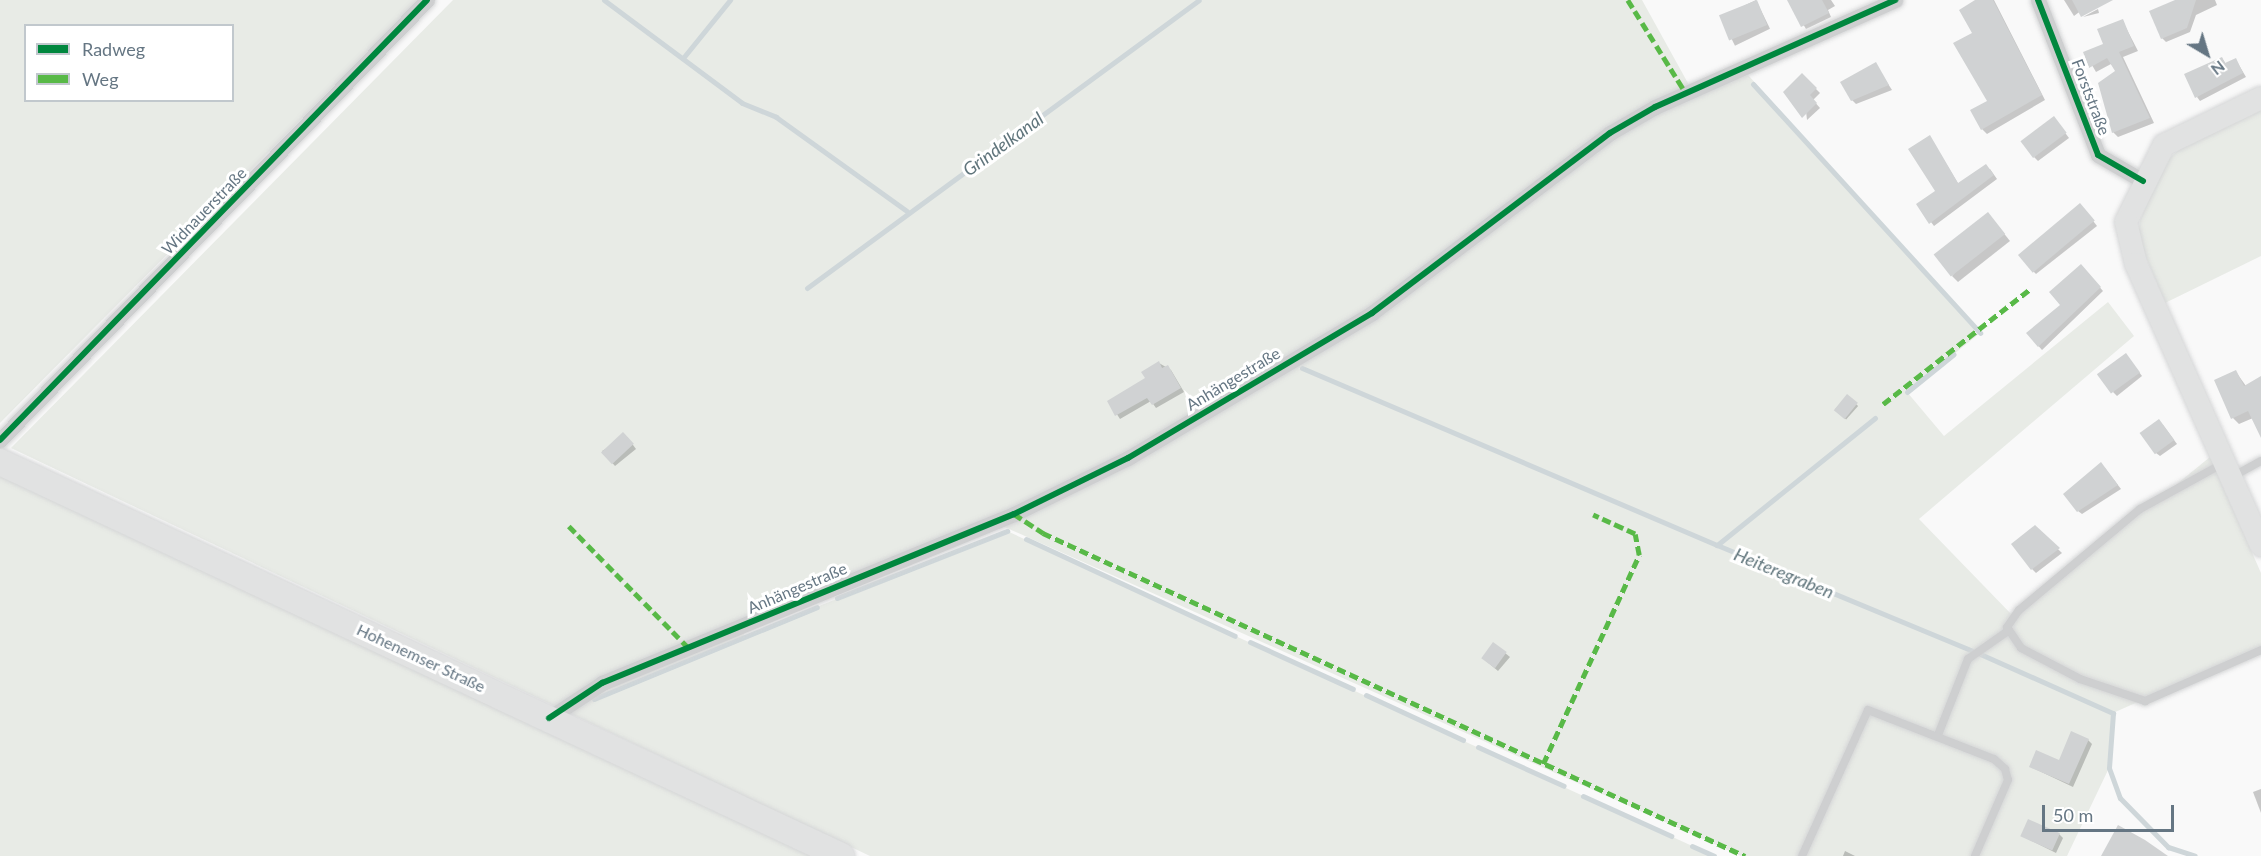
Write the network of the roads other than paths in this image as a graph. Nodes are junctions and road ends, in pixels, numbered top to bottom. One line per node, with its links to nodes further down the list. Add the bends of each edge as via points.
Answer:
1 (427, 0): 6 (street, Widnauerstraße)
2 (1894, 0): 13 (street, Anhängestraße, via 1655,107 1610,133 1372,313 1128,458 1014,514 602,683)
3 (2038, 0): 5 (street, Forststraße, via 2098,155)
4 (2261, 98): 5 (street, via 2172,139)
5 (2143, 181): 9 (street, via 2126,222 2128,243)
6 (0, 440)
7 (2261, 460): 9 (lane)
8 (0, 462): 13 (main road, Hohenemser Straße)
9 (2225, 472): 10 (street); 11 (lane, via 2140,509 2019,610)
10 (2261, 545)
11 (2008, 631): 12 (lane, via 2021,648 2080,679 2145,701); 14 (lane, via 1968,659)
12 (2261, 650)
13 (549, 718): 15 (main road, Hohenemser Straße)
14 (1938, 735): 16 (lane, via 1868,710); 17 (lane, via 1994,759 2005,769 2008,780)
15 (841, 856)
16 (1802, 856)
17 (1975, 856)

